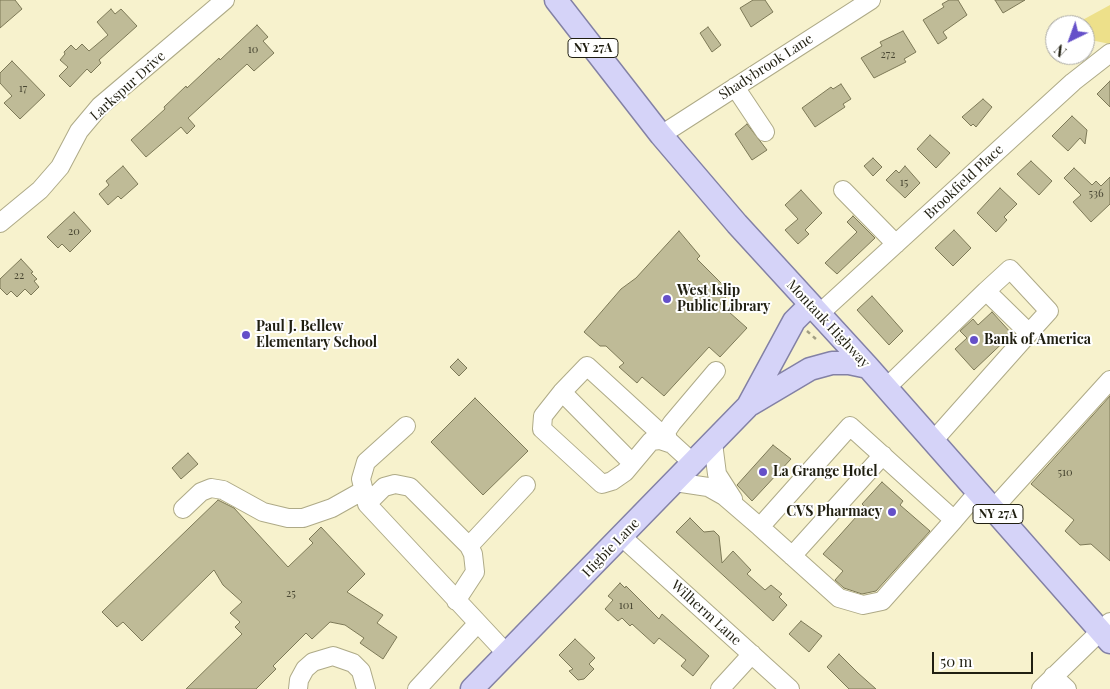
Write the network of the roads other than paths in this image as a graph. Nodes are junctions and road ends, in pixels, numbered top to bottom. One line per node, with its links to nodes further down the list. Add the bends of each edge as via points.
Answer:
1 (225, 0): 9 (street, Larkspur Drive, via 100,106 79,131 60,167 40,190)
2 (556, 0): 7 (main road, Montauk Highway / NY 27A)
3 (872, 0): 5 (street, Shadybrook Lane)
4 (1110, 53): 10 (street, Brookfield Place, via 1066,88)
5 (735, 88): 6 (street); 7 (street, Shadybrook Lane)
6 (765, 132)
7 (661, 135): 12 (main road, Montauk Highway / NY 27A)
8 (843, 190): 10 (street)
9 (0, 223)
10 (896, 244): 12 (street, Brookfield Place)
11 (986, 291): 13 (street); 13 (street, via 1010,269 1049,311); 19 (street)
12 (816, 323): 14 (main road, Higbie Lane, via 794,321); 15 (main road, Montauk Highway / NY 27A); 16 (main road, Higbie Lane, via 823,350)
13 (1029, 333): 23 (street)
14 (781, 343): 16 (main road, via 791,360); 21 (main road, Higbie Lane)
15 (868, 367): 16 (main road, Higbie Lane, via 832,363); 19 (main road, Montauk Highway / NY 27A)
16 (810, 369): 21 (main road, Higbie Lane)
17 (716, 371): 24 (street, via 666,432)
18 (1110, 380): 34 (street)
19 (886, 388): 23 (main road, Montauk Highway / NY 27A)
20 (562, 392): 24 (street, via 587,366); 27 (street); 27 (street, via 544,416 542,429 602,484 612,481)
21 (748, 406): 25 (main road, Higbie Lane)
22 (406, 426): 32 (street, via 366,462 361,479)
23 (934, 442): 31 (main road, Montauk Highway / NY 27A)
24 (669, 443): 27 (street, via 651,441); 28 (street)
25 (713, 443): 28 (main road, Higbie Lane); 35 (street, via 717,474)
26 (883, 455): 36 (street); 37 (street, via 850,426); 40 (street)
27 (632, 463)
28 (693, 463): 29 (main road, Higbie Lane)
29 (674, 482): 35 (street, via 708,487); 38 (main road, Higbie Lane)
30 (526, 485): 39 (street)
31 (978, 492): 34 (main road, Montauk Highway / NY 27A); 36 (street)
32 (366, 497): 33 (street, via 303,518 288,518 263,512 223,490 211,488); 39 (street, via 396,484 410,487); 41 (street)
33 (182, 509)
34 (993, 509): 43 (main road, Montauk Highway / NY 27A)
35 (742, 511): 37 (street)
36 (954, 520): 40 (street, via 882,601 863,605 839,598)
37 (760, 527): 40 (street)
38 (622, 537): 44 (main road, Higbie Lane); 45 (street, Wilherm Lane)
39 (469, 546): 41 (street, via 475,572)
40 (792, 556)
41 (456, 601): 42 (street)
42 (477, 624): 44 (street); 49 (street)
43 (1107, 632): 46 (street)
44 (507, 654): 50 (main road, Higbie Lane)
45 (752, 654): 51 (street); 52 (street, Wilherm Lane)
46 (1054, 676): 53 (street); 54 (street)
47 (298, 689): 48 (street, via 302,674 312,662 333,656 353,663 361,672)
48 (366, 689)
49 (417, 689)
50 (472, 689)
51 (720, 689)
52 (790, 689)
53 (1041, 689)
54 (1067, 689)

